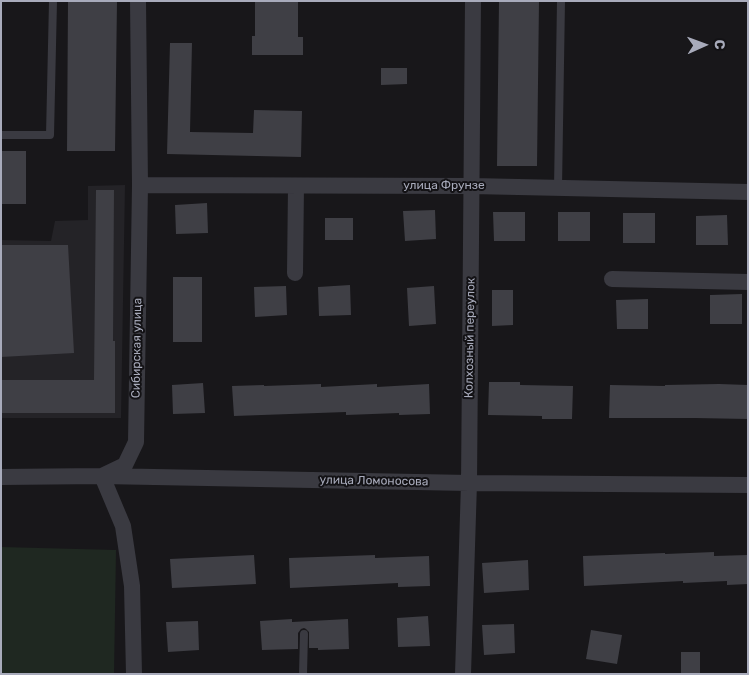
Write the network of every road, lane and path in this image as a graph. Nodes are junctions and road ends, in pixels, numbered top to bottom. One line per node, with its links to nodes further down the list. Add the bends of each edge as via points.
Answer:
1 (53, 1): 5 (lane, via 50,135)
2 (138, 1): 6 (street, Сибирская улица)
3 (473, 1): 8 (street, Колхозный переулок)
4 (561, 1): 9 (lane)
5 (1, 135)
6 (140, 185): 7 (street, улица Фрунзе); 14 (street, Сибирская улица, via 136,442 125,465)
7 (296, 186): 8 (street, улица Фрунзе); 11 (street)
8 (472, 186): 9 (street, улица Фрунзе); 16 (street, Колхозный переулок)
9 (558, 188): 10 (street, улица Фрунзе)
10 (748, 192)
11 (295, 273)
12 (612, 279): 13 (street)
13 (748, 282)
14 (102, 476): 15 (street, улица Ломоносова); 16 (street, улица Ломоносова); 19 (street, via 123,526 132,586)
15 (1, 478)
16 (469, 483): 17 (street, улица Ломоносова); 21 (street, Колхозный переулок)
17 (748, 485)
18 (304, 634): 20 (lane)
19 (134, 674)
20 (303, 674)
21 (464, 674)

